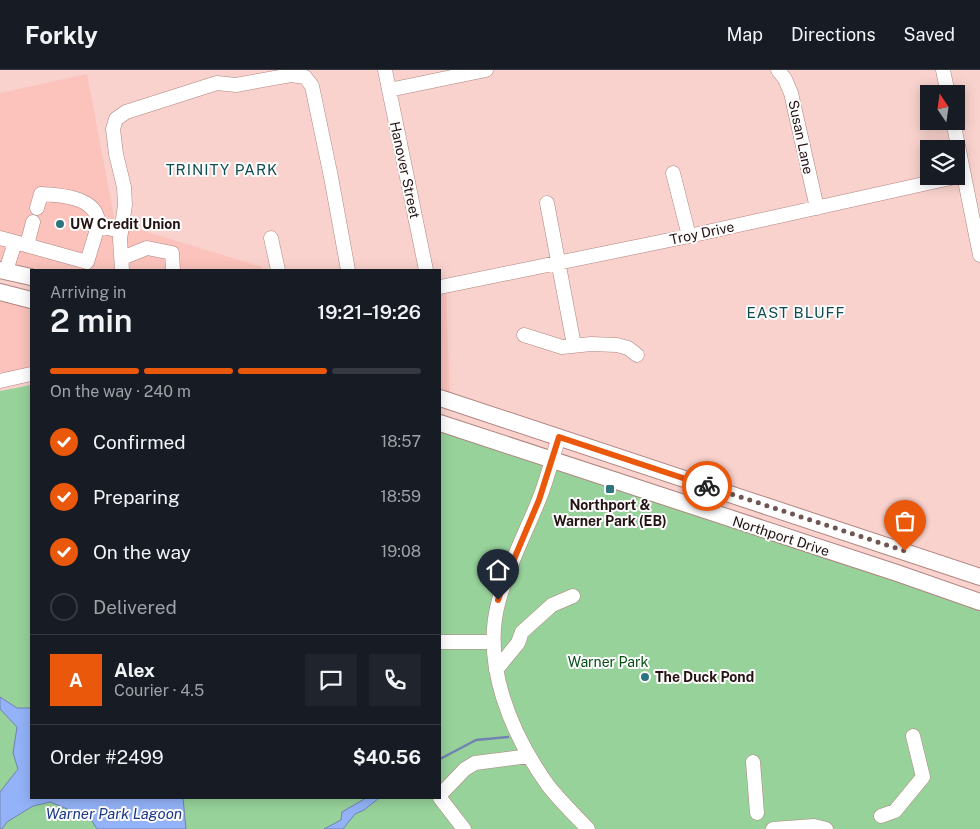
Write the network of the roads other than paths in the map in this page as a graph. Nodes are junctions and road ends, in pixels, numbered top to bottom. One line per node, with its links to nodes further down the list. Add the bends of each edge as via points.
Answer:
1 (385, 70): 6 (street, Hanover Street)
2 (486, 70): 6 (street)
3 (778, 70): 12 (street, Susan Lane, via 791,93)
4 (943, 70): 5 (street)
5 (946, 85)
6 (389, 90): 26 (street, Hanover Street)
7 (673, 173): 16 (street)
8 (965, 180): 20 (street)
9 (920, 185): 12 (street, Troy Drive)
10 (547, 203): 21 (street)
11 (37, 208): 14 (street, via 41,194 75,198 87,203 98,220)
12 (817, 208): 16 (street, Troy Drive)
13 (33, 222): 19 (street)
14 (98, 226): 15 (street); 19 (street, via 87,262)
15 (121, 231): 22 (street); 25 (street, via 125,205 114,140 116,118 217,83 236,84 298,75 312,86 315,97)
16 (688, 236): 21 (street, Troy Drive)
17 (0, 238): 19 (street)
18 (271, 238): 24 (street)
19 (21, 244): 27 (street)
20 (980, 255)
21 (558, 263): 29 (street, Troy Drive); 33 (street)
22 (122, 264): 23 (street, via 146,248 172,253)
23 (173, 269)
24 (278, 269)
25 (348, 269)
26 (426, 269)
27 (3, 270): 28 (main road)
28 (30, 277)
29 (441, 288)
30 (0, 292): 31 (main road)
31 (30, 300)
32 (524, 335): 33 (street, via 562,347)
33 (574, 345): 34 (street, via 617,345)
34 (637, 355)
35 (30, 374): 36 (street)
36 (0, 382)
37 (441, 398): 39 (main road, Northport Drive)
38 (441, 423): 40 (main road, Northport Drive)
39 (559, 437): 40 (street); 41 (main road, Northport Drive)
40 (552, 460): 43 (main road, Northport Drive); 45 (street, via 498,600)
41 (980, 577)
42 (572, 596): 46 (street, via 552,605 522,632 518,644)
43 (980, 602)
44 (441, 642): 45 (street)
45 (494, 642): 46 (street)
46 (496, 670): 48 (street, via 516,733)
47 (913, 736): 53 (street, via 923,777 895,811)
48 (529, 756): 50 (street, via 475,763); 56 (street, via 548,785)
49 (753, 762): 52 (street)
50 (441, 795)
51 (441, 797): 55 (street)
52 (757, 813)
53 (881, 816)
54 (805, 828): 57 (street); 58 (street)
55 (464, 829)
56 (588, 829)
57 (773, 829)
58 (826, 829)

